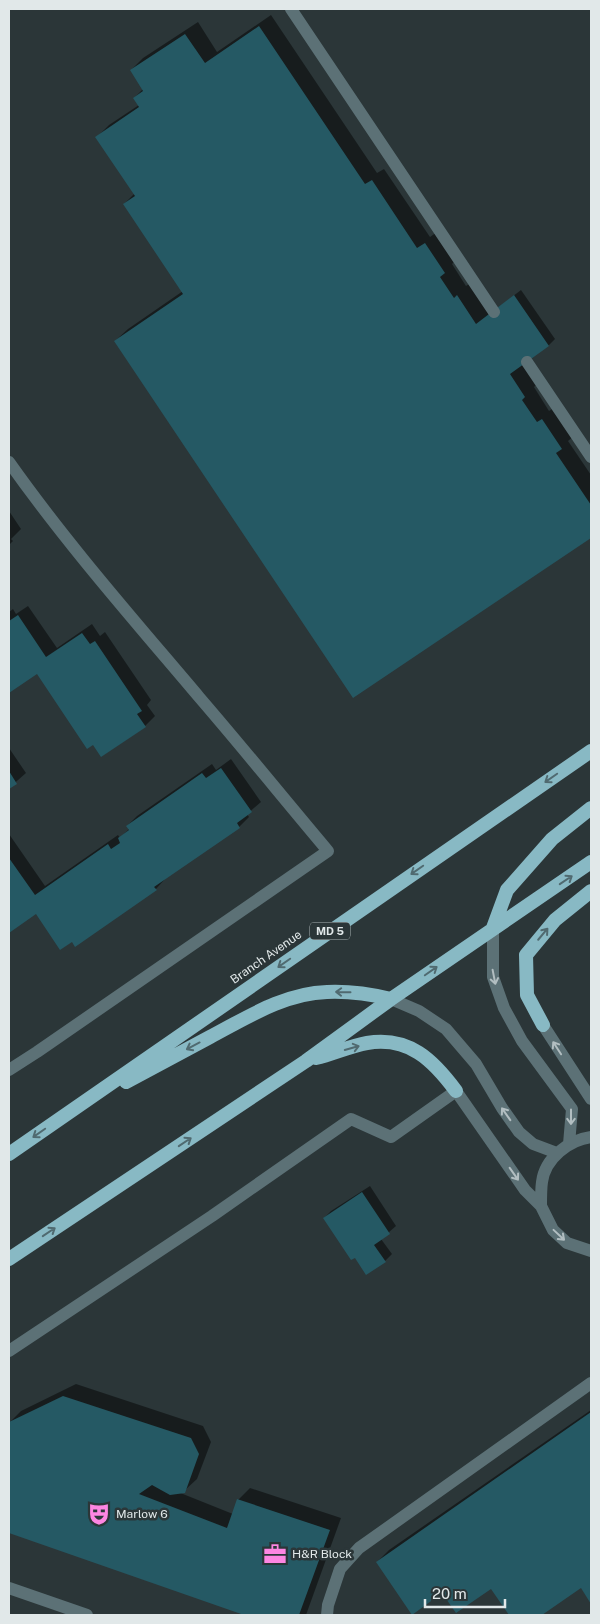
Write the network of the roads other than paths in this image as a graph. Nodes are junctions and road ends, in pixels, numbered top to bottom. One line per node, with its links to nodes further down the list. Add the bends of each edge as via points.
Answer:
1 (291, 9): 2 (street)
2 (494, 312)
3 (527, 362): 4 (street)
4 (591, 457)
5 (9, 462): 14 (street, via 37,502 116,599 328,851)
6 (591, 750): 17 (highway, Branch Avenue / MD 5, one-way to 17)
7 (591, 808): 10 (highway, via 552,839 507,890)
8 (591, 862): 10 (highway, one-way to 8)
9 (591, 892): 12 (highway, one-way to 9, via 527,995 526,955 555,920)
10 (493, 928): 11 (highway, one-way to 10); 19 (street, one-way to 19, via 493,978 504,1008 522,1041 572,1110)
11 (391, 999): 13 (highway); 17 (highway, one-way to 17, via 361,992 326,992 278,1003); 20 (street, one-way to 11, via 533,1144 520,1132 476,1064 446,1029 419,1011)
12 (543, 1025): 16 (street, one-way to 12)
13 (306, 1062): 15 (highway, one-way to 15, via 368,1043 400,1044 422,1054); 24 (highway, one-way to 13)
14 (9, 1070)
15 (456, 1091): 22 (street, one-way to 22, via 525,1190); 25 (street, via 391,1137 351,1119)
16 (591, 1099)
17 (69, 1112): 21 (highway, Branch Avenue / MD 5, one-way to 21)
18 (591, 1137): 19 (street)
19 (569, 1144): 20 (street)
20 (557, 1153): 22 (street, via 542,1180)
21 (9, 1154)
22 (541, 1206): 23 (street, one-way to 23, via 553,1230 567,1243)
23 (591, 1252)
24 (9, 1258)
25 (9, 1351)
26 (591, 1383): 29 (street, via 359,1548 340,1570)
27 (9, 1588): 28 (street)
28 (87, 1615)
29 (327, 1615)

